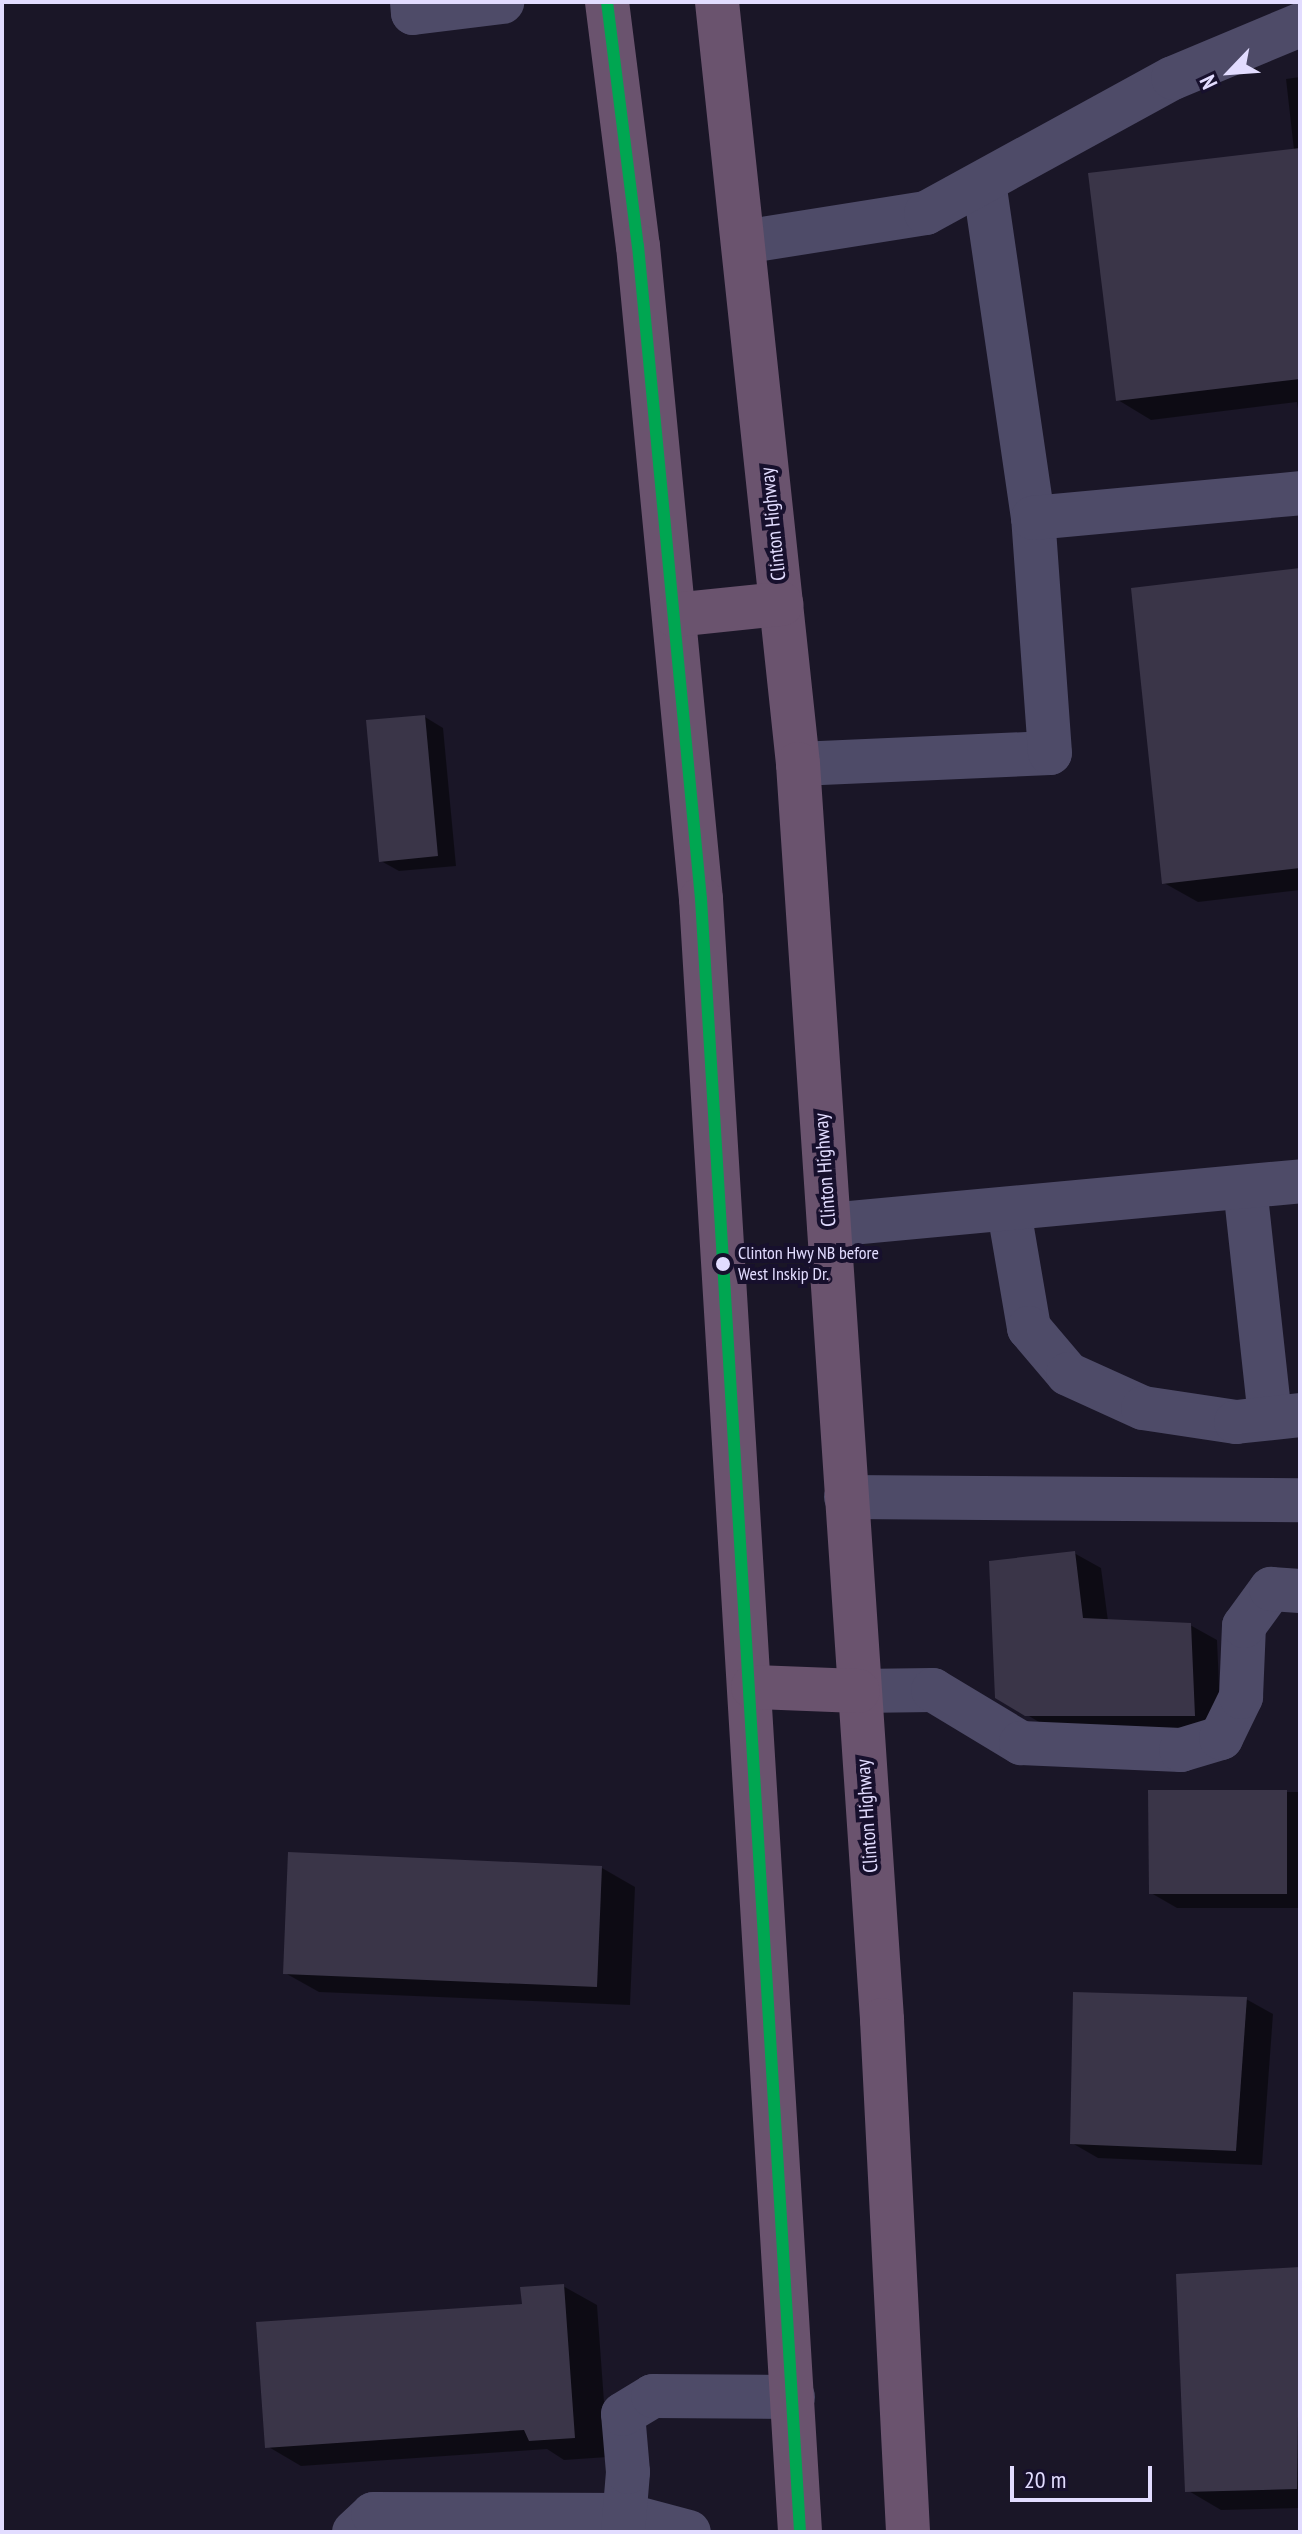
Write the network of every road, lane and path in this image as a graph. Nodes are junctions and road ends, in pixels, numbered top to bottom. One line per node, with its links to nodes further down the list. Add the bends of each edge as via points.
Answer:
1 (412, 2): 2 (lane, via 413,13)
2 (502, 2)
3 (607, 2): 11 (highway, via 638,246)
4 (717, 2): 7 (highway, Clinton Highway)
5 (1300, 25): 6 (lane, via 1173,78)
6 (984, 182): 7 (lane, via 926,213); 9 (lane)
7 (743, 242): 10 (highway, Clinton Highway)
8 (1300, 493): 9 (lane)
9 (1033, 518): 12 (lane, via 1050,753)
10 (781, 604): 11 (highway); 12 (highway, Clinton Highway)
11 (674, 615): 21 (highway, via 702,915)
12 (798, 764): 16 (highway, Clinton Highway)
13 (1300, 1181): 14 (lane)
14 (1245, 1187): 15 (lane); 17 (lane)
15 (1009, 1211): 16 (lane); 17 (lane, via 1029,1328 1068,1374 1143,1408 1236,1422)
16 (829, 1225): 18 (highway, Clinton Highway)
17 (1285, 1417)
18 (846, 1497): 19 (lane); 22 (highway, Clinton Highway)
19 (1300, 1500)
20 (1300, 1591): 22 (lane, via 1271,1589 1244,1626 1241,1697 1221,1738 1181,1750 1021,1743 933,1690)
21 (753, 1687): 22 (highway); 23 (highway)
22 (858, 1691): 28 (highway, Clinton Highway, via 882,2020)
23 (793, 2397): 24 (lane, via 653,2396 623,2414); 27 (highway)
24 (624, 2523): 25 (lane, via 373,2514); 26 (lane)
25 (354, 2532)
26 (689, 2532)
27 (800, 2532)
28 (908, 2532)

